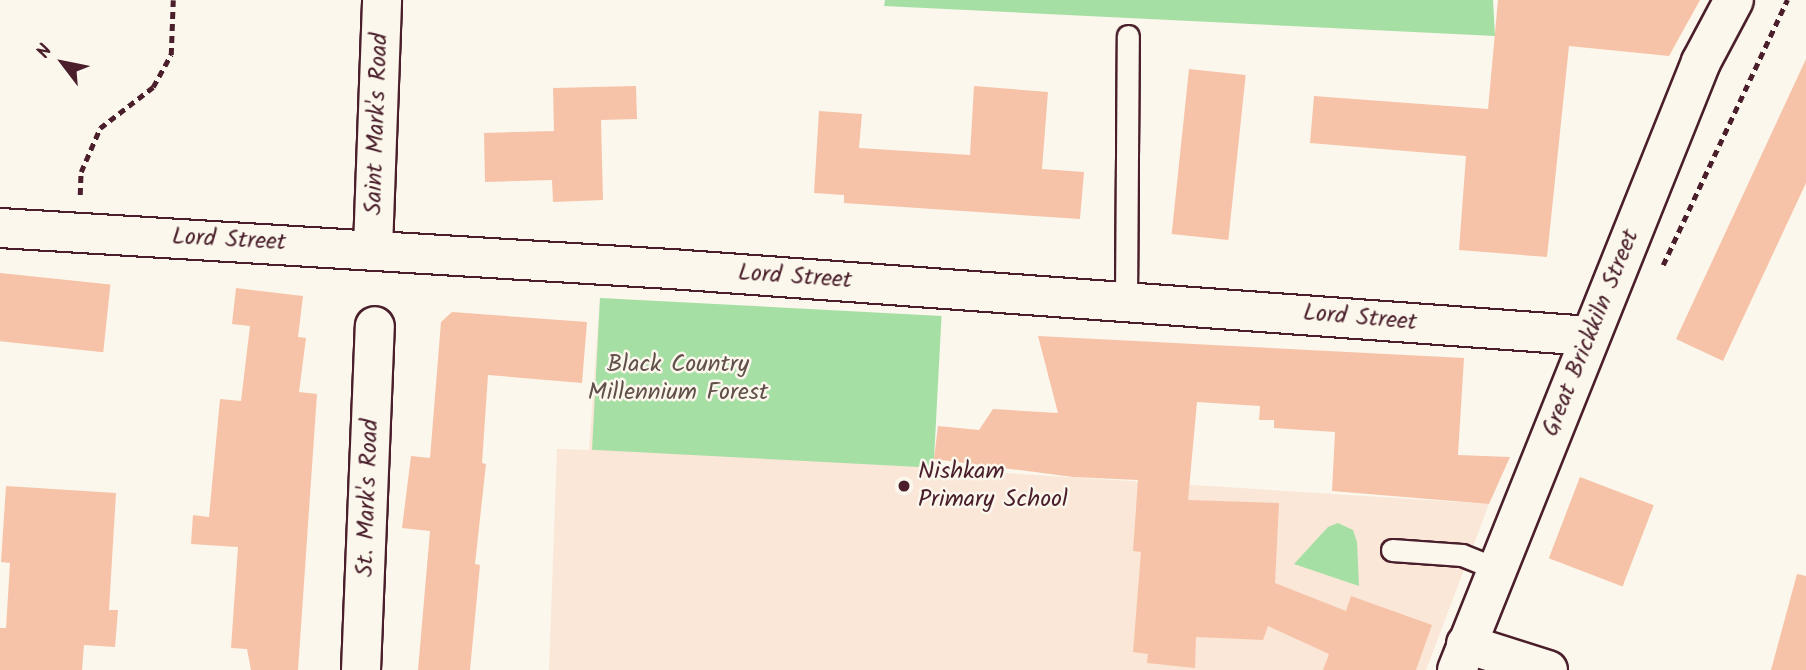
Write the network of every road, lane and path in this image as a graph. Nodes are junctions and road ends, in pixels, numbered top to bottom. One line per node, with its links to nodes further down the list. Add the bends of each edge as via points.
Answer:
1 (173, 0): 7 (path, via 171,55 153,87 100,128 81,173)
2 (382, 0): 8 (street, Saint Mark's Road)
3 (1734, 0): 9 (street, Great Brickkiln Street, via 1701,62)
4 (1787, 0): 9 (path, via 1663,265)
5 (1128, 36): 10 (lane)
6 (0, 228): 7 (street, Lord Street)
7 (78, 232): 8 (street, Lord Street)
8 (373, 248): 10 (street, Lord Street)
9 (1620, 259): 12 (street, Great Brickkiln Street)
10 (1126, 300): 12 (street, Lord Street)
11 (375, 326): 16 (street, St. Mark's Road)
12 (1589, 336): 14 (street, Great Brickkiln Street)
13 (1392, 550): 14 (lane, via 1462,555)
14 (1496, 569): 15 (street, Great Brickkiln Street)
15 (1461, 657): 17 (street)
16 (361, 670)
17 (1548, 670)

